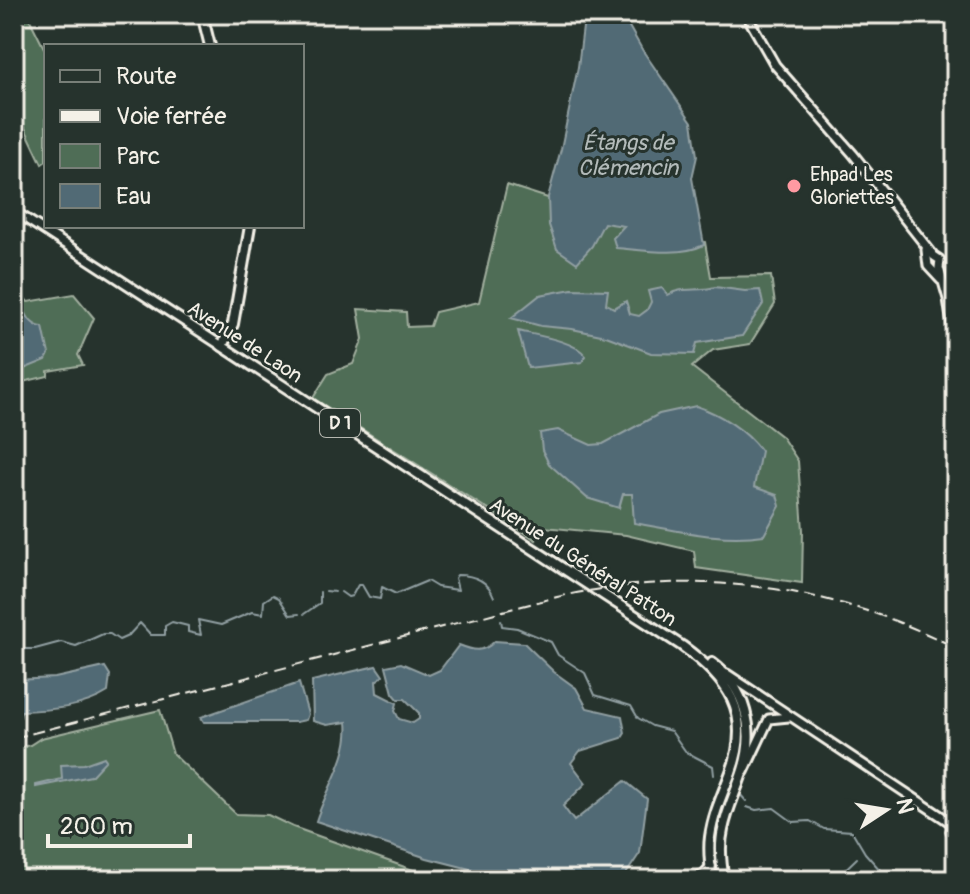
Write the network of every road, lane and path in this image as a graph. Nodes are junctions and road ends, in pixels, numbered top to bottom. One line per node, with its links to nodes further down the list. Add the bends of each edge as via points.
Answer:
1 (200, 14): 3 (main road)
2 (746, 14): 7 (main road, via 778,70 853,154 931,258 940,260 935,268 948,299)
3 (209, 44)
4 (14, 211): 6 (main road, Avenue de Laon)
5 (250, 228): 6 (main road, via 233,324)
6 (222, 346): 8 (main road, Avenue de Laon / D 1)
7 (956, 351)
8 (459, 500): 9 (main road, Avenue du Général Patton / D 1)
9 (690, 652): 10 (main road, D 1); 14 (main road, D 1, via 721,680)
10 (725, 673): 11 (main road); 12 (main road, D 1)
11 (758, 694): 12 (main road); 13 (main road)
12 (741, 699): 14 (main road); 17 (main road, D 1)
13 (766, 700): 15 (main road); 16 (main road)
14 (737, 713): 17 (main road); 21 (main road, via 735,758 710,835)
15 (789, 717): 16 (main road); 19 (main road)
16 (768, 721): 17 (main road); 18 (main road)
17 (749, 728): 18 (main road, D 1)
18 (740, 781): 24 (main road, D 1, via 722,833)
19 (954, 824): 20 (main road, via 951,831)
20 (956, 835)
21 (711, 866): 22 (main road); 23 (main road)
22 (689, 880)
23 (712, 880)
24 (724, 880)

